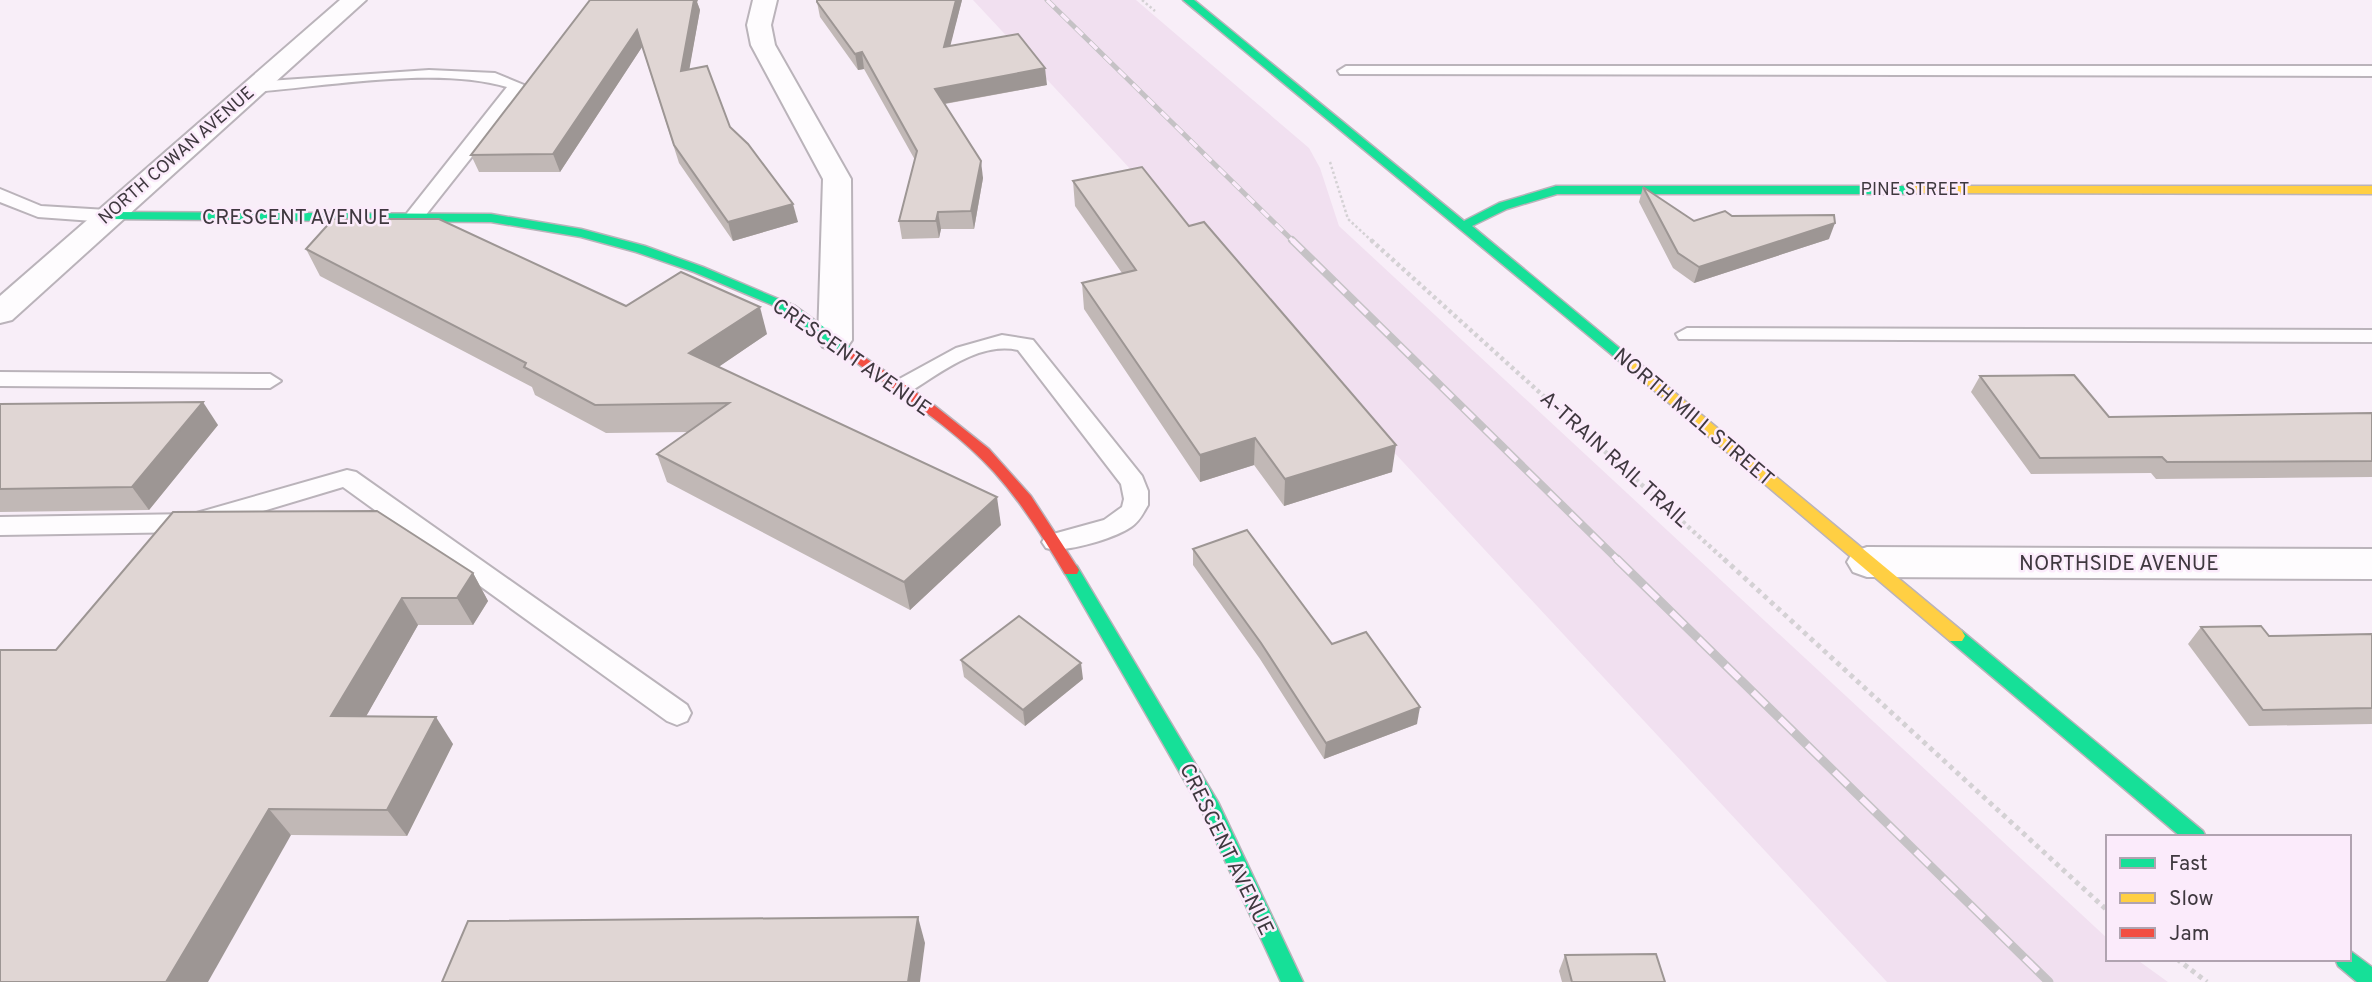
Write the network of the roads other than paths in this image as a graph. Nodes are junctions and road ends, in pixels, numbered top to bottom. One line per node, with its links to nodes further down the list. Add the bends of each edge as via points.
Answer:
1 (355, 0): 6 (street, NORTH COWAN AVENUE)
2 (765, 0): 15 (street, via 758,25 763,45 837,180)
3 (1188, 0): 11 (street, NORTH MILL STREET)
4 (1346, 71): 5 (lane)
5 (2372, 71)
6 (254, 87): 9 (street, NORTH COWAN AVENUE); 10 (lane, via 449,74 502,78 516,85)
7 (2372, 190): 11 (street, PINE STREET, via 1556,190 1503,206)
8 (0, 195): 9 (lane, via 38,211)
9 (107, 216): 10 (street, CRESCENT AVENUE); 12 (street, NORTH COWAN AVENUE)
10 (414, 217): 15 (street, CRESCENT AVENUE, via 515,219 608,238 762,295 798,313)
11 (1465, 225): 21 (street, NORTH MILL STREET)
12 (0, 313)
13 (1688, 334): 14 (lane)
14 (2372, 336)
15 (835, 340): 18 (street, CRESCENT AVENUE)
16 (0, 379): 17 (lane)
17 (270, 381)
18 (900, 388): 20 (street, CRESCENT AVENUE, via 970,440 1016,487); 20 (lane, via 984,346 1001,341 1025,345 1133,482 1137,498 1123,521)
19 (0, 526): 23 (lane, via 193,523 347,478)
20 (1055, 542): 27 (street, CRESCENT AVENUE, via 1211,808)
21 (1867, 562): 22 (street, NORTHSIDE AVENUE); 24 (street, NORTH MILL STREET)
22 (2372, 564)
23 (677, 713)
24 (2194, 835)
25 (2348, 961): 26 (street)
26 (2372, 981)
27 (1292, 982)

